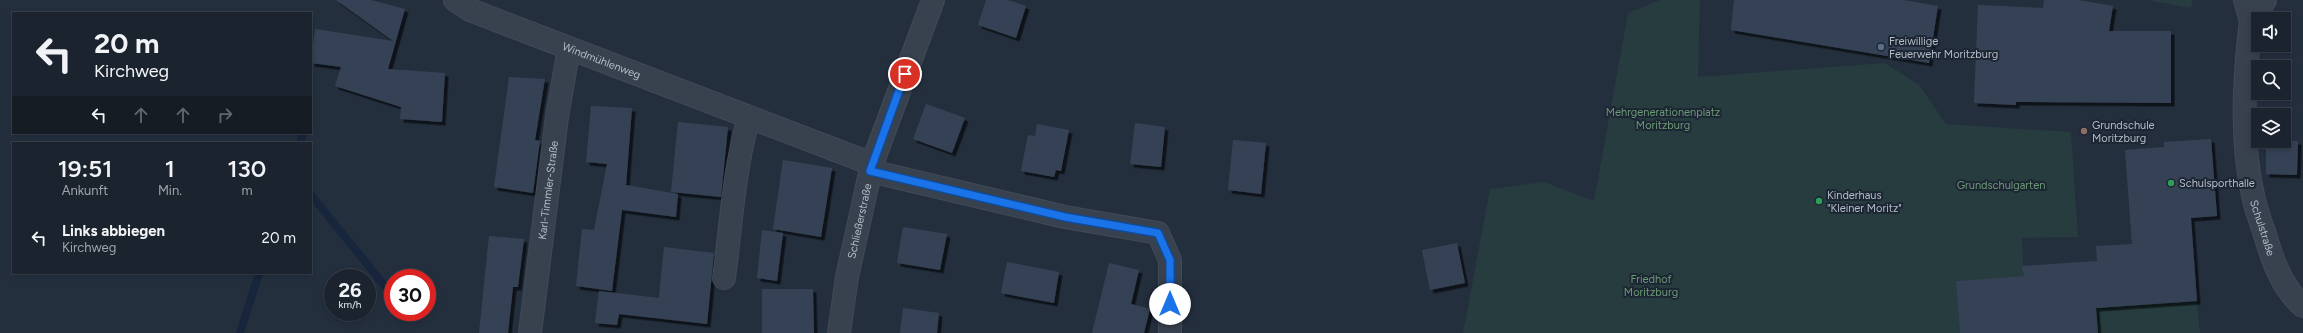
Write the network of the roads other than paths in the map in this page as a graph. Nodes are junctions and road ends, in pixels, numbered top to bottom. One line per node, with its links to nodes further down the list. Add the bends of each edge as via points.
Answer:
1 (455, 0): 7 (street, Windmühlenweg, via 470,10)
2 (932, 0): 9 (street, Schließerstraße)
3 (2245, 0): 6 (street, Schulstraße)
4 (2264, 0): 5 (street, Schulstraße)
5 (2256, 12)
6 (2251, 20): 11 (street, Schulstraße, via 2246,66 2246,116 2247,153 2254,200 2278,272)
7 (569, 48): 8 (street, Windmühlenweg); 12 (street, Karl-Timmler-Straße, via 557,117)
8 (749, 117): 9 (street, Windmühlenweg); 10 (street, via 737,176)
9 (871, 167): 13 (street, Schließerstraße, via 846,277); 14 (street, Windmühlenweg, via 1065,217 1158,233 1170,260)
10 (724, 278)
11 (2303, 306)
12 (530, 333)
13 (839, 333)
14 (1170, 333)

